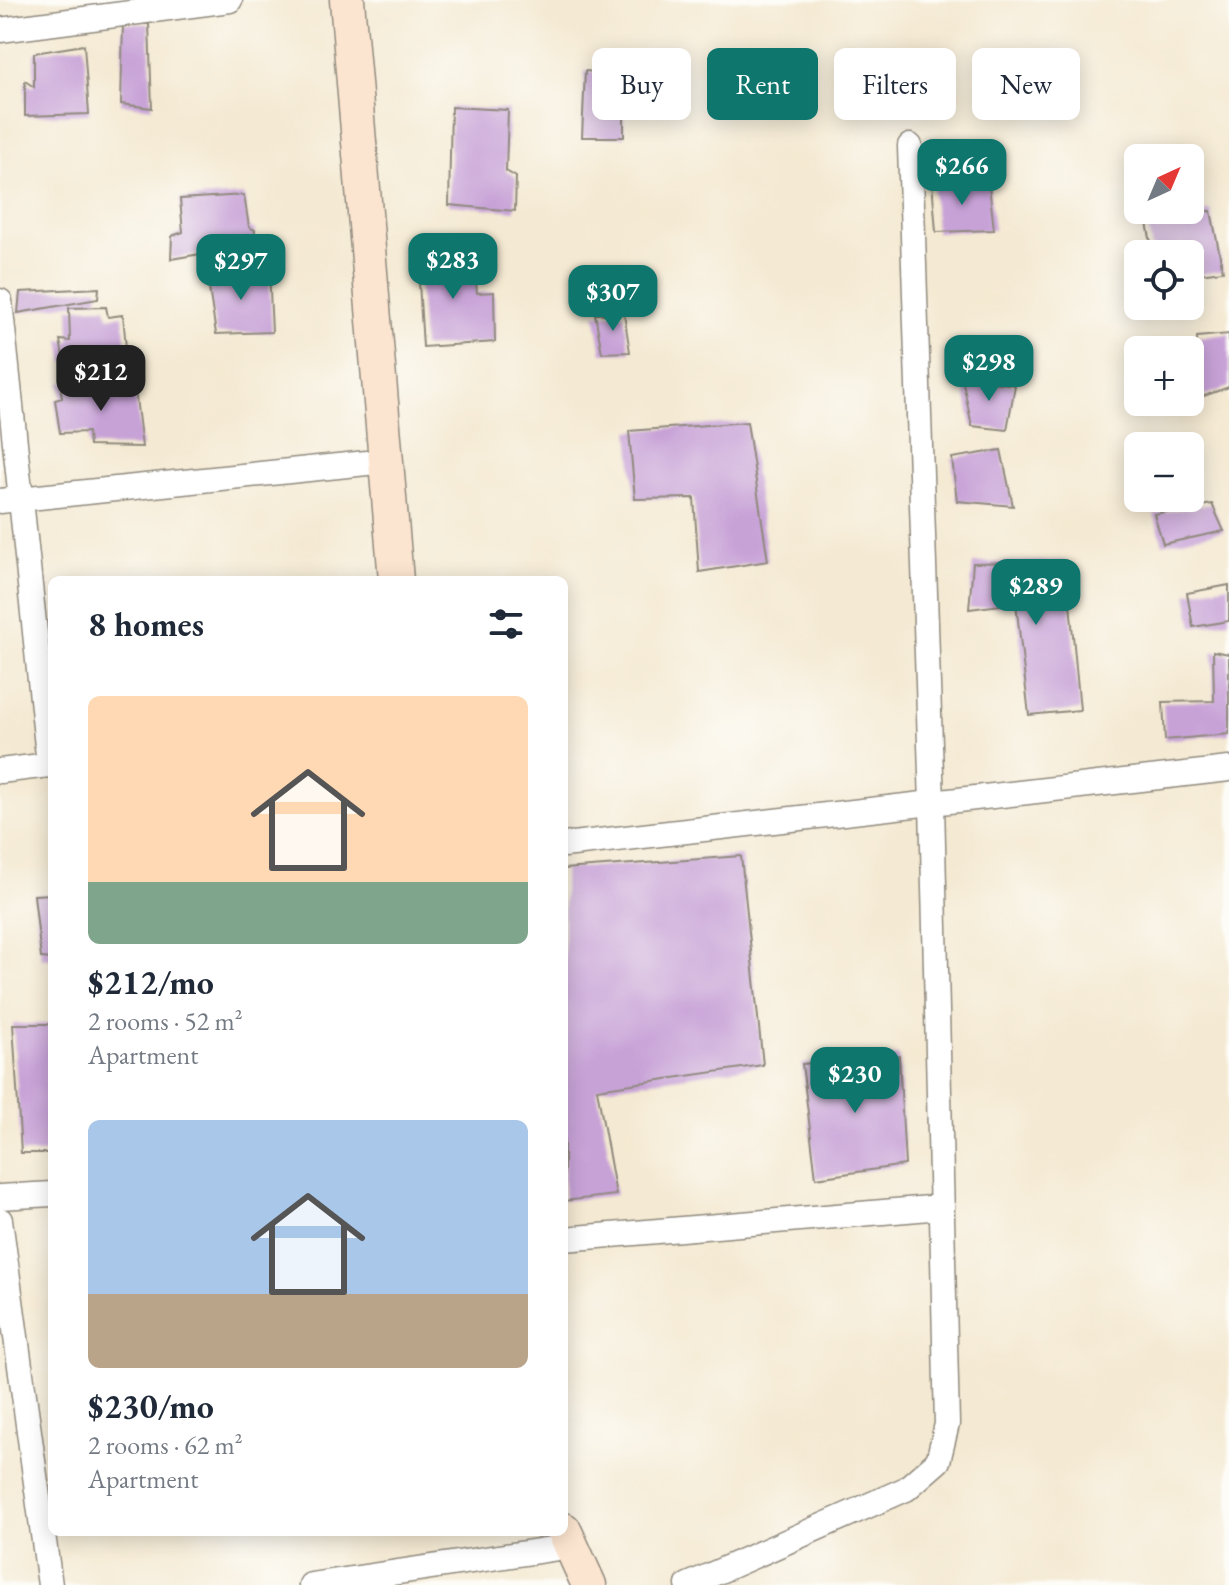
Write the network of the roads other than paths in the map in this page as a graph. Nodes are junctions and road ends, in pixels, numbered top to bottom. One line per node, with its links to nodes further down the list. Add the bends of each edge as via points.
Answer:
1 (230, 0): 3 (street)
2 (347, 0): 6 (main road)
3 (0, 30)
4 (910, 146): 13 (street)
5 (0, 301): 7 (street)
6 (386, 461): 7 (street); 8 (main road)
7 (10, 500): 9 (street)
8 (396, 576)
9 (48, 745)
10 (48, 764): 12 (street)
11 (1229, 769): 13 (street)
12 (0, 771)
13 (932, 804): 14 (street); 17 (street)
14 (568, 845)
15 (48, 1194): 16 (street)
16 (0, 1197)
17 (942, 1207): 19 (street); 24 (street, via 947,1424 938,1461 906,1489)
18 (0, 1220): 21 (street)
19 (568, 1239)
20 (568, 1538): 22 (street); 23 (main road)
21 (50, 1585)
22 (311, 1585)
23 (589, 1585)
24 (688, 1585)

